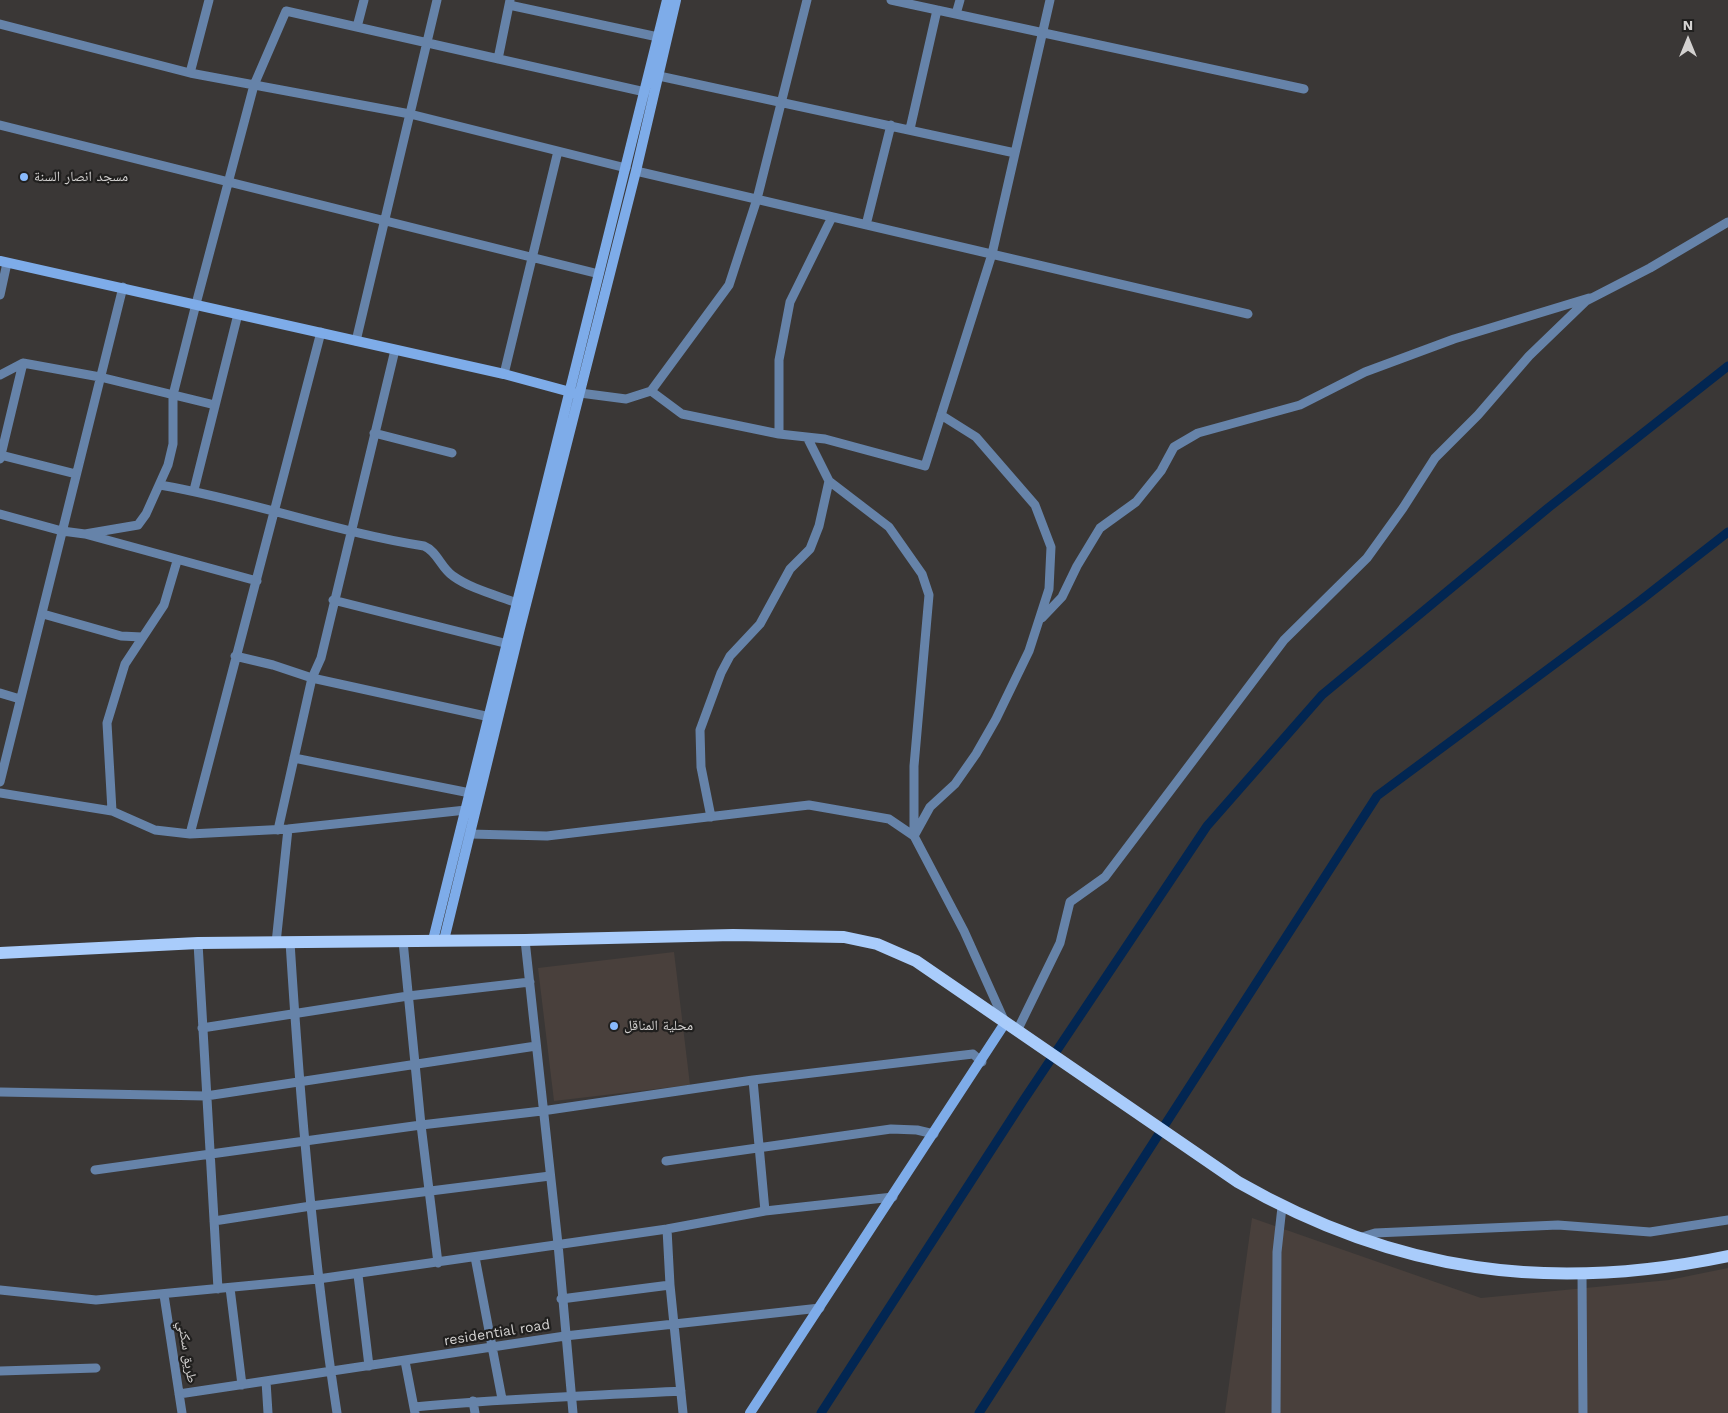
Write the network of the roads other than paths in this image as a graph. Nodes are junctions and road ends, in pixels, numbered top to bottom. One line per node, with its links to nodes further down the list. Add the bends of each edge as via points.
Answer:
1 (209, 0): 19 (street)
2 (364, 0): 14 (street)
3 (437, 0): 17 (street)
4 (667, 0): 16 (street)
5 (676, 0): 20 (street)
6 (807, 0): 24 (street)
7 (891, 0): 11 (street)
8 (960, 0): 12 (street)
9 (1050, 0): 15 (street)
10 (510, 3): 16 (street); 18 (street)
11 (936, 10): 12 (street); 28 (street)
12 (956, 14): 15 (street)
13 (0, 24): 19 (street)
14 (357, 27): 17 (street); 21 (street, via 286,12)
15 (1042, 32): 22 (street); 30 (street)
16 (658, 37): 23 (street)
17 (427, 42): 18 (street); 25 (street)
18 (498, 59): 23 (street)
19 (190, 73): 21 (street)
20 (659, 76): 24 (street); 31 (street)
21 (254, 85): 25 (street); 32 (street)
22 (1304, 88)
23 (645, 92): 31 (street)
24 (782, 101): 27 (street); 33 (street)
25 (410, 114): 29 (street); 35 (street)
26 (0, 125): 32 (street)
27 (891, 125): 28 (street); 37 (street)
28 (910, 129): 30 (street)
29 (558, 151): 31 (street); 39 (street)
30 (1015, 153): 38 (street)
31 (631, 169): 33 (street); 41 (street); 57 (street)
32 (228, 182): 35 (street); 45 (street)
33 (757, 200): 34 (street); 55 (street, via 729,285)
34 (832, 217): 37 (street); 63 (street, via 790,302 779,360)
35 (384, 221): 39 (street); 49 (street)
36 (1728, 222): 44 (street, via 1650,268)
37 (866, 225): 38 (street)
38 (992, 254): 47 (street); 60 (street)
39 (532, 258): 41 (street); 52 (street)
40 (4, 262): 42 (street); 43 (street)
41 (599, 274): 56 (street)
42 (123, 287): 45 (street); 54 (street)
43 (0, 295)
44 (1592, 297): 81 (street, via 1454,338 1366,372 1300,405 1198,433 1174,447 1161,471 1136,502 1100,528 1062,598); 113 (street, via 1529,356 1435,458 1367,558 1290,633 1105,877 1070,902 1060,943)
45 (196, 304): 46 (street); 58 (street)
46 (238, 314): 48 (street); 59 (street)
47 (1248, 314)
48 (321, 332): 49 (street); 71 (street)
49 (356, 341): 50 (street)
50 (395, 350): 52 (street); 62 (street)
51 (23, 363): 53 (street); 54 (street); 61 (street)
52 (504, 374): 56 (street)
53 (0, 376)
54 (100, 377): 58 (street); 67 (street)
55 (651, 391): 57 (street, via 626,399); 63 (street, via 682,414)
56 (569, 392): 57 (street); 79 (street)
57 (580, 393): 99 (street)
58 (173, 395): 59 (street); 69 (street, via 173,444)
59 (216, 405): 70 (street)
60 (941, 414): 64 (street, via 925,466); 81 (street, via 976,437 1035,505 1051,547 1049,589)
61 (5, 420): 66 (street)
62 (374, 433): 65 (street); 74 (street)
63 (779, 434): 64 (street)
64 (808, 437): 68 (street)
65 (452, 453)
66 (0, 457): 67 (street)
67 (76, 474): 73 (street)
68 (829, 481): 95 (street, via 810,549 790,569 760,624 730,656 720,673 700,730 702,776); 100 (street, via 889,527 922,574 929,595 914,766)
69 (160, 485): 70 (street); 75 (street, via 138,525)
70 (194, 490): 71 (street)
71 (274, 512): 74 (street); 77 (street)
72 (0, 514): 73 (street)
73 (62, 531): 75 (street); 80 (street)
74 (351, 532): 78 (street); 79 (street, via 427,548 455,578)
75 (85, 534): 76 (street)
76 (178, 560): 77 (street); 82 (street, via 164,605)
77 (257, 581): 84 (street)
78 (334, 600): 83 (street); 85 (street, via 321,658)
79 (517, 603): 83 (street)
80 (43, 614): 82 (street, via 121,636); 87 (street)
81 (1042, 618): 100 (street, via 1013,688 976,754 955,784 930,807)
82 (142, 638): 94 (street, via 125,664 106,723)
83 (508, 644): 88 (street)
84 (235, 656): 85 (street, via 273,664); 98 (street)
85 (312, 678): 88 (street); 89 (street)
86 (0, 694): 87 (street)
87 (20, 698): 90 (street)
88 (490, 717): 92 (street)
89 (294, 758): 92 (street); 97 (street)
90 (0, 782)
91 (0, 793): 94 (street)
92 (470, 793): 93 (street)
93 (466, 810): 96 (street); 102 (street)
94 (112, 811): 98 (street, via 155,830)
95 (711, 817): 99 (street, via 547,836); 100 (street, via 809,805 889,819)
96 (288, 829): 97 (street); 106 (street)
97 (278, 830): 98 (street)
98 (190, 834)
99 (470, 834): 102 (street)
100 (914, 836): 111 (street, via 964,931)
101 (403, 940): 102 (main road); 104 (main road); 109 (street)
102 (438, 940): 103 (main road)
103 (524, 940): 108 (street); 111 (main road, via 733,935 844,937 877,944 916,961)
104 (290, 942): 106 (main road); 110 (street)
105 (198, 943): 106 (main road); 107 (main road); 112 (street)
106 (276, 943)
107 (0, 953)
108 (530, 982): 109 (street); 114 (street)
109 (408, 996): 110 (street); 116 (street)
110 (294, 1013): 112 (street); 118 (street)
111 (1005, 1023): 113 (main road); 115 (street)
112 (202, 1028): 120 (street)
113 (1017, 1031): 133 (main road, via 1238,1182)
114 (536, 1046): 116 (street); 121 (street)
115 (982, 1062): 117 (street, via 973,1054); 123 (street)
116 (415, 1064): 118 (street); 122 (street)
117 (753, 1080): 121 (street); 125 (street)
118 (299, 1082): 120 (street); 124 (street)
119 (0, 1092): 120 (street)
120 (206, 1096): 126 (street)
121 (542, 1111): 122 (street); 129 (street)
122 (420, 1125): 124 (street); 130 (street)
123 (934, 1134): 125 (street, via 891,1129); 131 (street)
124 (305, 1141): 126 (street); 132 (street)
125 (758, 1146): 127 (street); 134 (street)
126 (210, 1154): 128 (street); 136 (street)
127 (666, 1161)
128 (95, 1170)
129 (550, 1176): 130 (street); 139 (street)
130 (430, 1191): 132 (street); 142 (street)
131 (893, 1197): 134 (street); 152 (street)
132 (311, 1206): 136 (street); 145 (street)
133 (1282, 1206): 138 (main road); 176 (street, via 1277,1252)
134 (765, 1212): 137 (street)
135 (1728, 1220): 138 (street, via 1650,1232 1558,1225 1375,1233)
136 (214, 1221): 148 (street)
137 (668, 1229): 139 (street); 146 (street)
138 (1359, 1238): 143 (main road, via 1405,1253 1490,1270)
139 (558, 1244): 141 (street); 151 (street)
140 (1728, 1256): 143 (main road, via 1630,1272)
141 (476, 1257): 142 (street); 155 (street)
142 (438, 1263): 144 (street)
143 (1582, 1274): 177 (street)
144 (358, 1275): 145 (street); 157 (street)
145 (318, 1279): 147 (street); 160 (street)
146 (670, 1285): 151 (street); 153 (street)
147 (230, 1288): 148 (street); 162 (street)
148 (218, 1289): 150 (street)
149 (0, 1290): 150 (street, via 96,1300)
150 (164, 1295): 164 (street, طريق سكني)
151 (561, 1300): 154 (street)
152 (820, 1308): 153 (street, residential road); 175 (street)
153 (674, 1325): 154 (street, residential road); 163 (street)
154 (565, 1336): 155 (street, residential road); 165 (street)
155 (492, 1347): 156 (street, residential road); 166 (street)
156 (405, 1361): 157 (street, residential road); 168 (street)
157 (369, 1366): 160 (street, residential road)
158 (96, 1368): 159 (street)
159 (0, 1371)
160 (331, 1373): 161 (street, residential road); 171 (street)
161 (266, 1381): 162 (street, residential road); 170 (street)
162 (242, 1384): 164 (street, residential road)
163 (681, 1391): 165 (street); 174 (street)
164 (179, 1394): 169 (street, طريق سكني)
165 (572, 1398): 166 (street); 173 (street)
166 (502, 1399): 167 (street)
167 (473, 1401): 168 (street); 172 (street)
168 (414, 1410)
169 (182, 1413)
170 (268, 1413)
171 (337, 1413)
172 (475, 1413)
173 (573, 1413)
174 (683, 1413)
175 (750, 1413)
176 (1276, 1413)
177 (1583, 1413)

